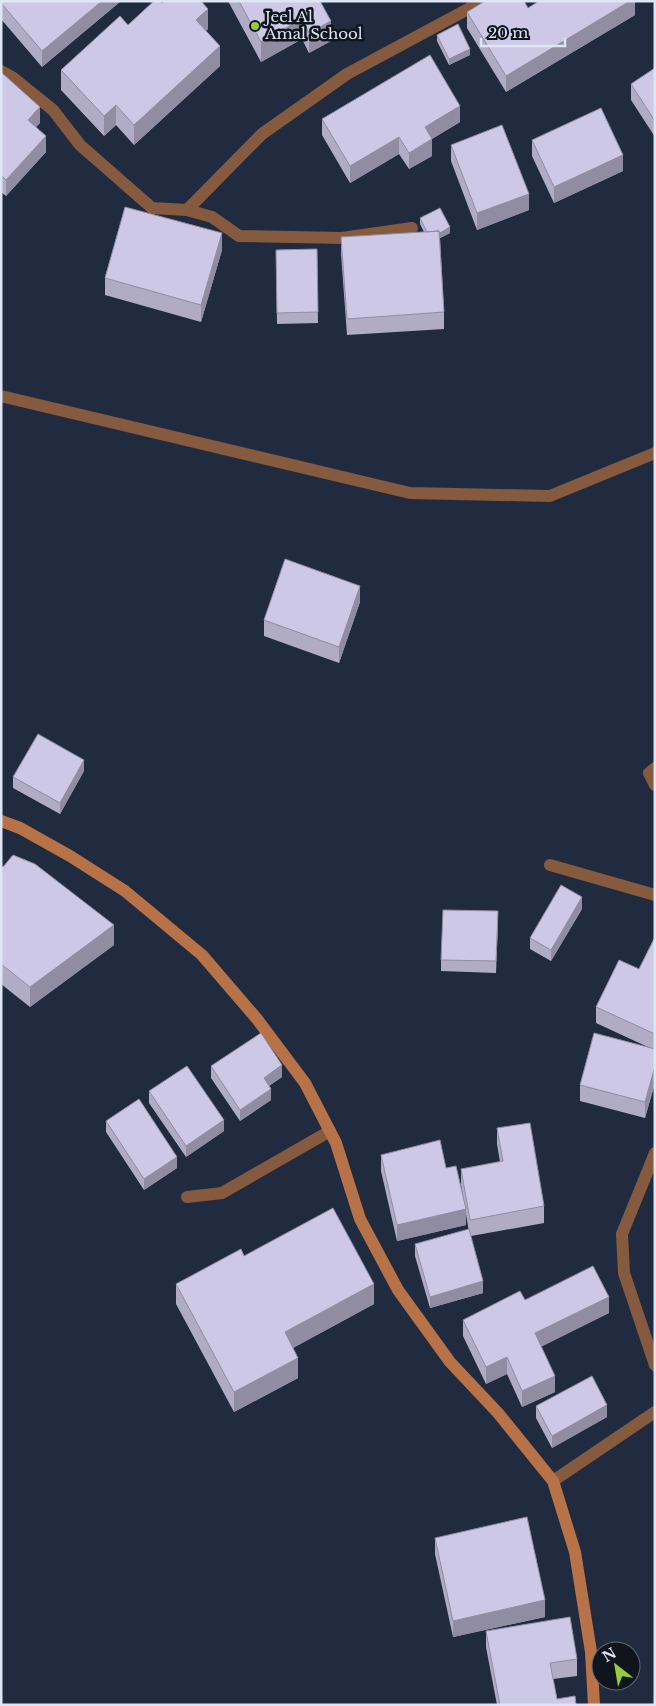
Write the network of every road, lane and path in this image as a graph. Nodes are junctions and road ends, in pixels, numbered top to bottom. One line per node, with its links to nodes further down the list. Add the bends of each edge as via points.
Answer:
1 (483, 1): 3 (street, via 347,74 262,134)
2 (1, 72): 3 (street, via 53,110 80,145 152,208)
3 (186, 210): 4 (street, via 212,217 239,236 342,238)
4 (412, 228)
5 (1, 396): 6 (street, via 410,493 550,496)
6 (655, 453)
7 (655, 768): 8 (street, via 649,773)
8 (655, 785)
9 (1, 821): 12 (street, via 62,851 125,891 202,955 258,1019 305,1083)
10 (550, 865): 11 (street)
11 (655, 895)
12 (330, 1131): 14 (street, via 222,1193); 17 (street, via 360,1219 398,1290 450,1362 498,1413)
13 (655, 1153): 15 (street, via 622,1234 624,1273)
14 (187, 1197)
15 (655, 1365)
16 (655, 1412): 17 (street)
17 (552, 1481): 18 (street, via 575,1552 590,1652)
18 (594, 1705)

